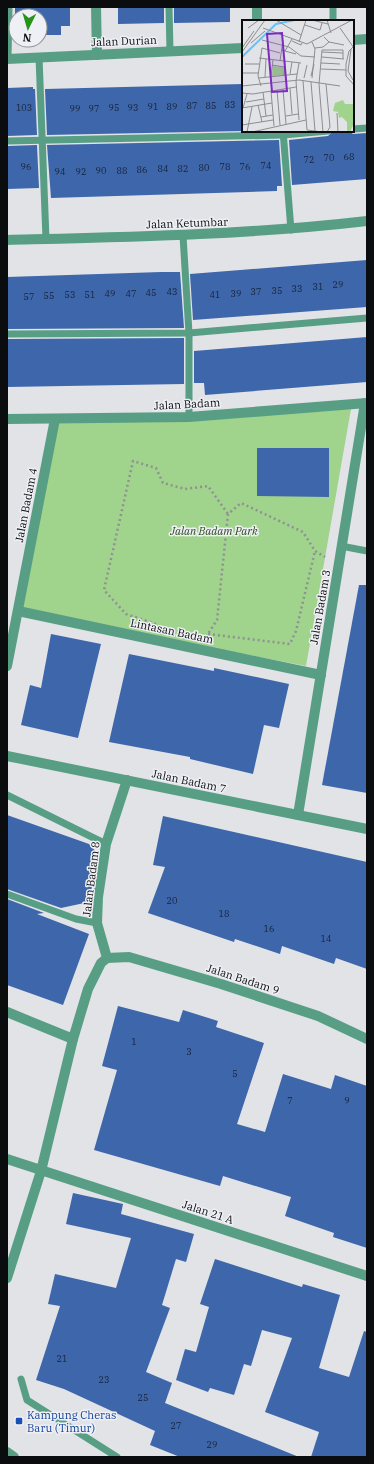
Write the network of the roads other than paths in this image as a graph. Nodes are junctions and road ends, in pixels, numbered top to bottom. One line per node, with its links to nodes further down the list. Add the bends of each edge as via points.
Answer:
1 (9, 7): 14 (lane)
2 (96, 7): 12 (street)
3 (169, 7): 11 (lane)
4 (257, 7): 6 (street)
5 (333, 7): 7 (lane)
6 (257, 20)
7 (333, 20)
8 (367, 39): 9 (street)
9 (354, 40)
10 (242, 48): 11 (street, Jalan Durian)
11 (170, 52): 12 (street, Jalan Durian)
12 (97, 55): 13 (street, Jalan Durian)
13 (39, 57): 14 (street, Jalan Durian); 20 (lane)
14 (8, 59)
15 (367, 128): 16 (lane)
16 (354, 129)
17 (306, 132): 18 (lane)
18 (283, 133): 20 (lane); 22 (lane)
19 (7, 141): 20 (lane)
20 (43, 141): 24 (lane)
21 (367, 221): 22 (street, Jalan Ketumbar)
22 (291, 230): 23 (street, Jalan Ketumbar)
23 (183, 236): 24 (street, Jalan Ketumbar); 27 (lane)
24 (46, 239): 25 (street, Jalan Ketumbar)
25 (7, 240)
26 (367, 318): 27 (lane)
27 (189, 333): 28 (lane); 30 (lane)
28 (7, 334)
29 (366, 403): 30 (street, Jalan Badam); 33 (street, Jalan Badam 3)
30 (190, 417): 32 (street, Jalan Badam)
31 (7, 419): 32 (street, Jalan Badam)
32 (55, 419): 35 (street, Jalan Badam 4)
33 (341, 546): 34 (lane); 37 (street, Jalan Badam 3)
34 (367, 551)
35 (18, 611): 36 (street, Jalan Badam 4); 37 (street, Lintasan Badam)
36 (7, 666)
37 (321, 675): 41 (street, Jalan Badam 3)
38 (7, 756): 39 (street, Jalan Badam 7)
39 (127, 780): 41 (street, Jalan Badam 7); 43 (street, Jalan Badam 8)
40 (7, 795): 43 (lane)
41 (298, 815): 42 (street, Jalan Badam 7)
42 (367, 829)
43 (106, 844): 45 (street, Jalan Badam 8)
44 (7, 894): 45 (lane, via 76,919)
45 (97, 923): 46 (street, Jalan Badam 8)
46 (107, 958): 48 (street, Jalan Badam 9, via 129,957 213,982 318,1016); 49 (street, via 101,963 88,989)
47 (7, 1012): 49 (street)
48 (367, 1038)
49 (73, 1039): 51 (street)
50 (7, 1159): 51 (street, Jalan 21 A)
51 (41, 1171): 52 (street, Jalan 21 A); 53 (street)
52 (367, 1276)
53 (7, 1278)
54 (21, 1379): 57 (lane, via 27,1400)
55 (7, 1452): 56 (street)
56 (14, 1457)
57 (117, 1457)

